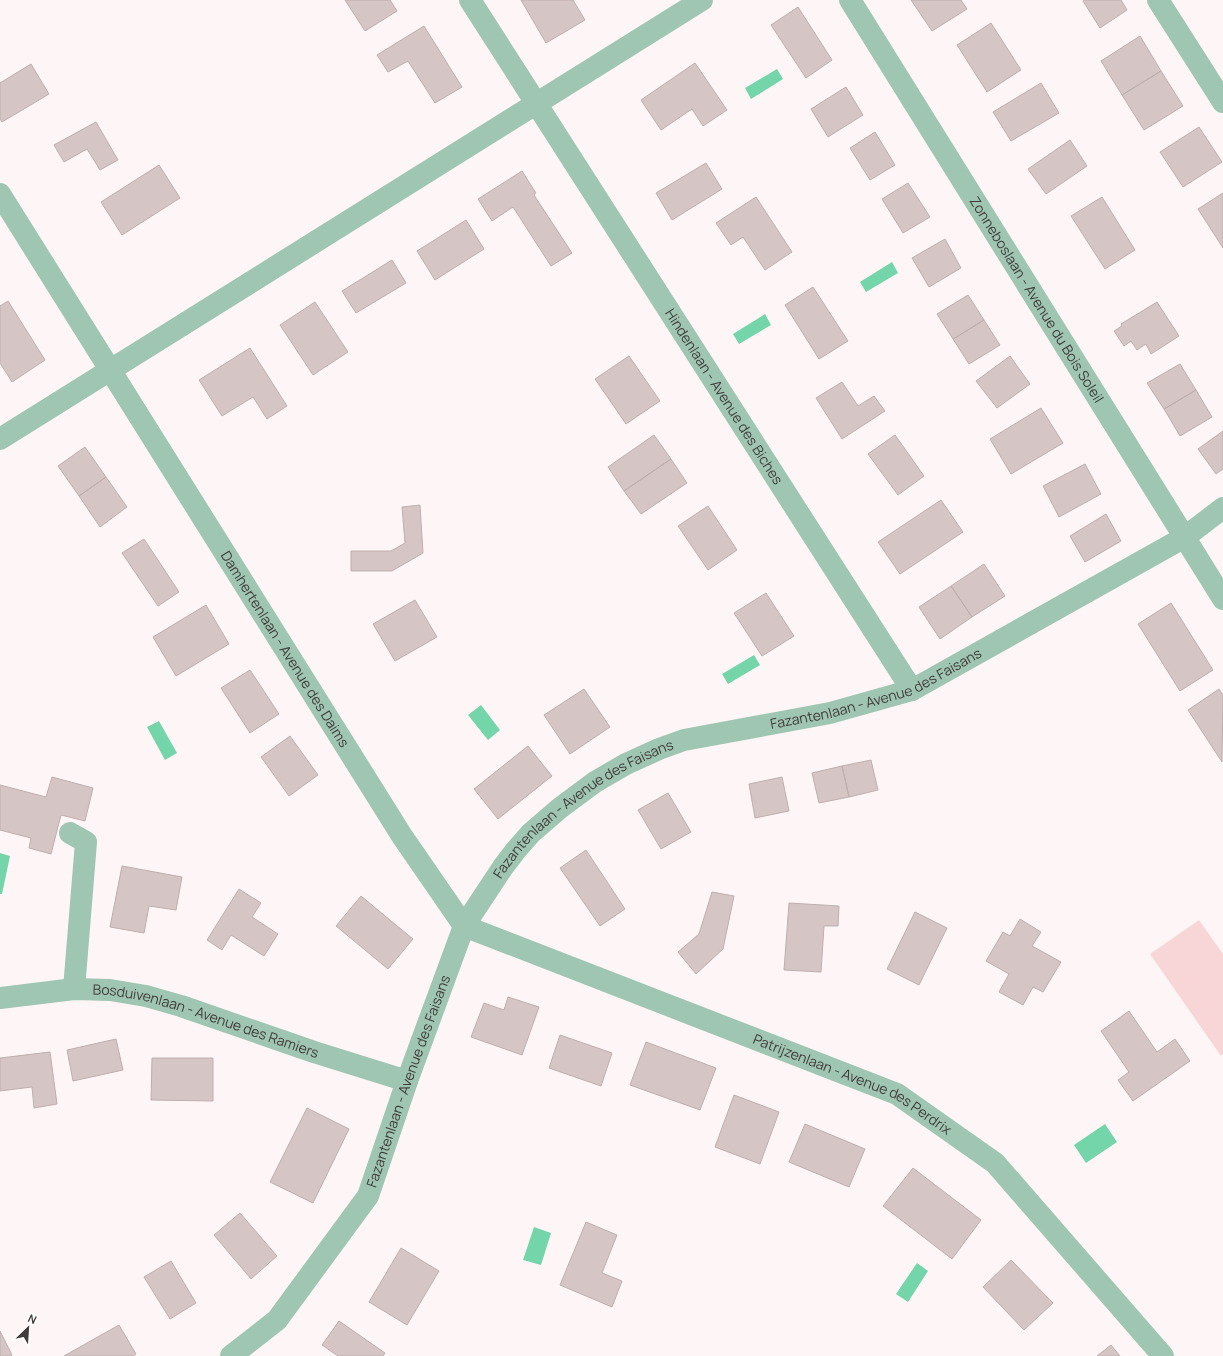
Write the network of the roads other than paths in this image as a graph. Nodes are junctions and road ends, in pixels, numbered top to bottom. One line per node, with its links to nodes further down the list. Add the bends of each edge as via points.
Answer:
1 (470, 0): 6 (street, Hindenlaan - Avenue des Biches)
2 (702, 0): 6 (street)
3 (850, 0): 11 (street, Zonneboslaan - Avenue du Bois Soleil)
4 (1158, 0): 5 (street)
5 (1223, 102)
6 (537, 104): 8 (street); 13 (street, Hindenlaan - Avenue des Biches)
7 (0, 194): 8 (street, Damhertenlaan - Avenue des Daims)
8 (111, 369): 9 (street); 15 (street, Damhertenlaan - Avenue des Daims, via 402,836)
9 (0, 439)
10 (1223, 508): 11 (street, Fazantenlaan - Avenue des Faisans)
11 (1185, 537): 12 (street, Zonneboslaan - Avenue du Bois Soleil); 13 (street, Fazantenlaan - Avenue des Faisans)
12 (1223, 599)
13 (912, 690): 15 (street, Fazantenlaan - Avenue des Faisans, via 830,713 684,740 626,764 583,791 531,833 503,866)
14 (70, 833): 16 (street, via 86,842)
15 (464, 926): 18 (street, Fazantenlaan - Avenue des Faisans); 20 (street, Patrijzenlaan - Avenue des Perdrix, via 897,1094 994,1163)
16 (74, 989): 17 (street, Bosduivenlaan - Avenue des Ramiers); 18 (street, Bosduivenlaan - Avenue des Ramiers, via 110,990 164,1000)
17 (0, 998)
18 (407, 1081): 19 (street, Fazantenlaan - Avenue des Faisans, via 368,1196 276,1320)
19 (231, 1356)
20 (1163, 1356)

